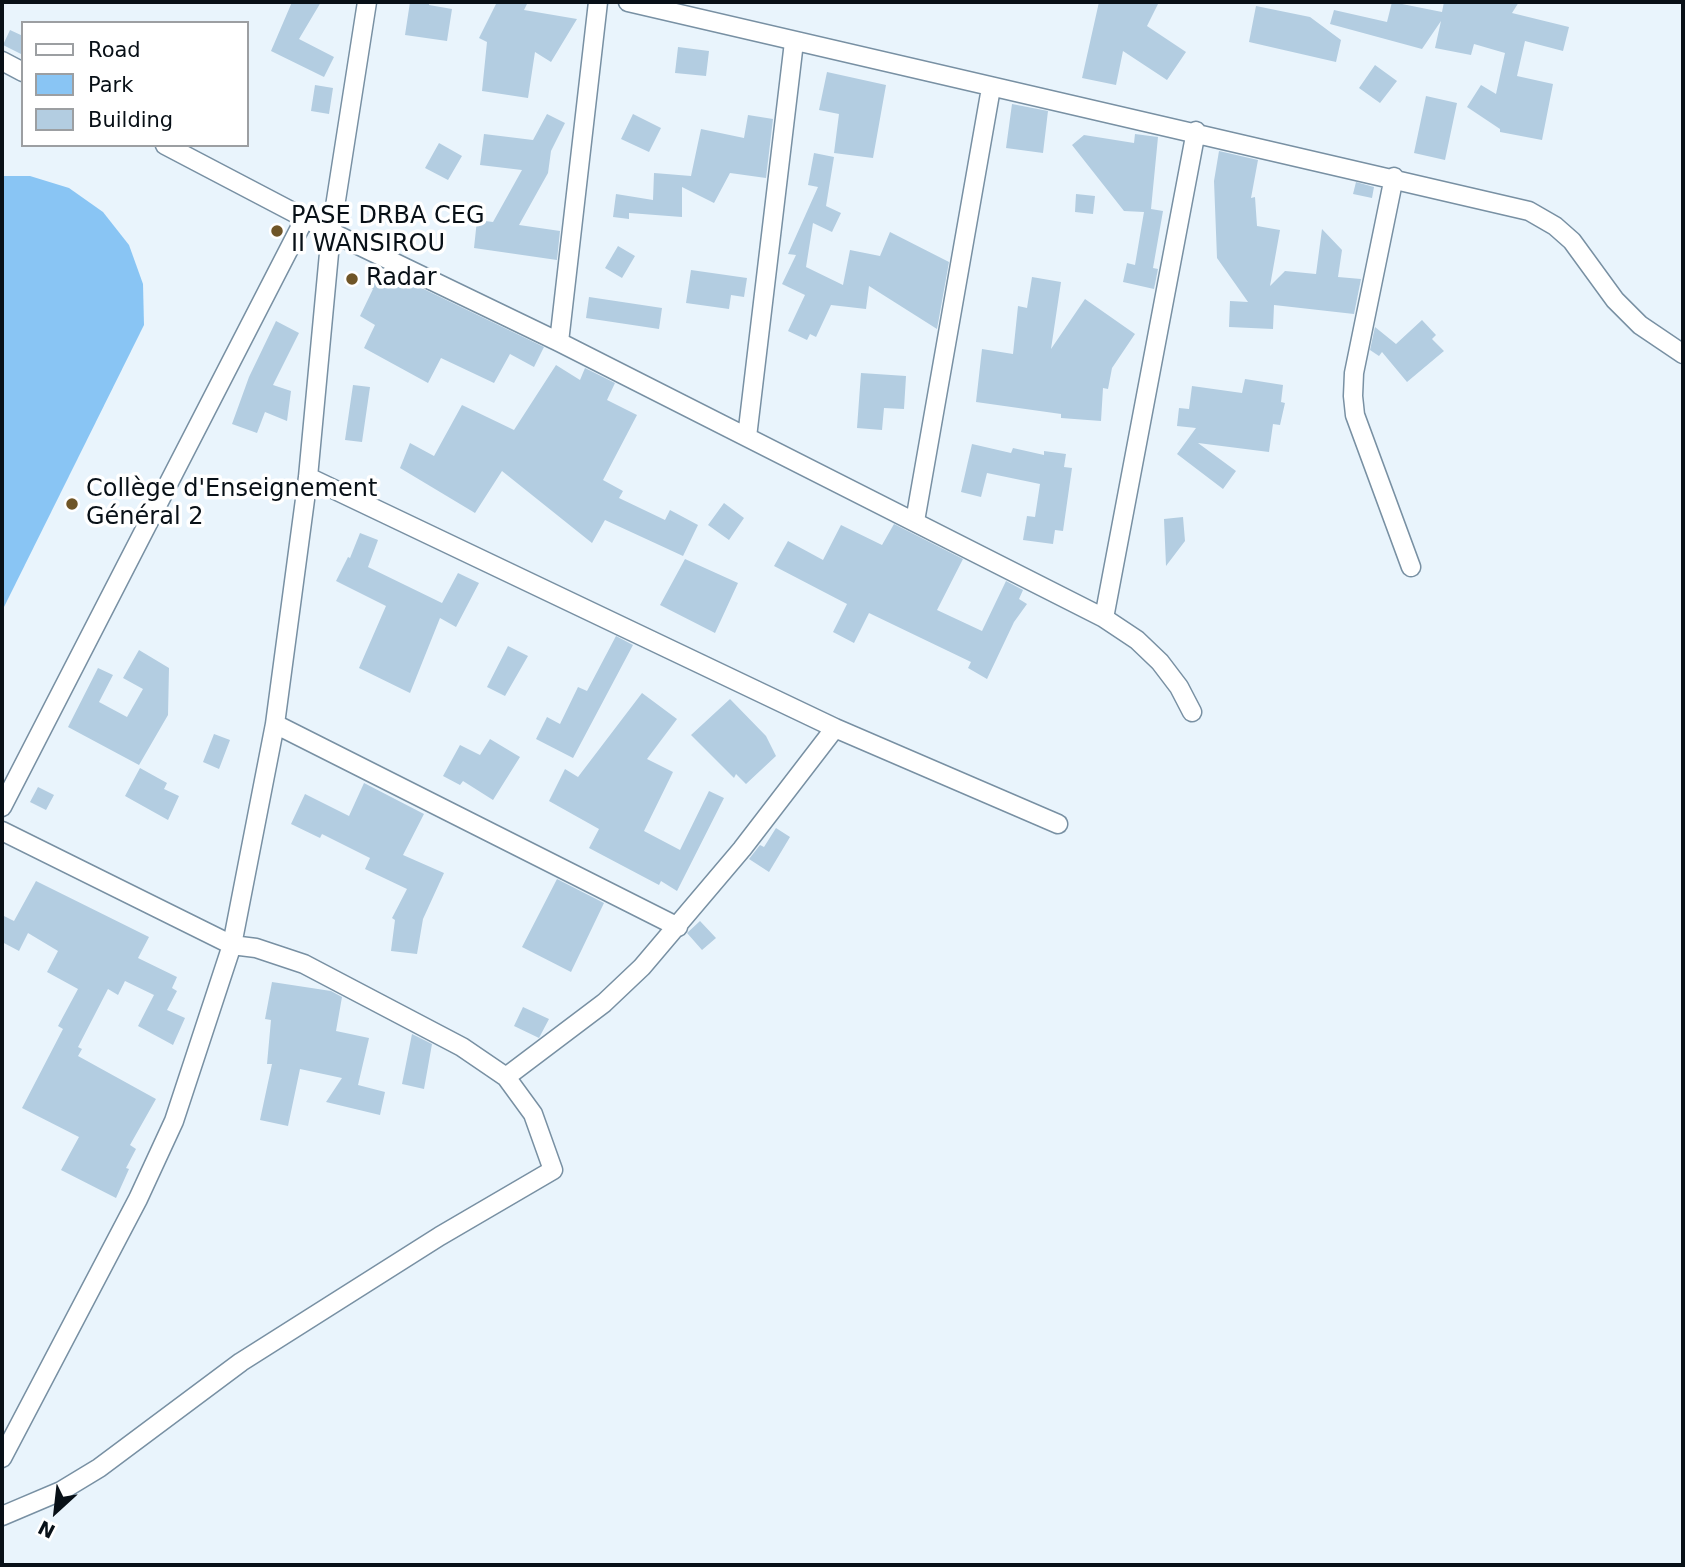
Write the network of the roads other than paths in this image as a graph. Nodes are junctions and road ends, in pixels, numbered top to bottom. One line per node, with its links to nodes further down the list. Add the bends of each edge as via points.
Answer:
1 (367, 2): 12 (street)
2 (598, 2): 13 (street)
3 (628, 2): 4 (street)
4 (794, 42): 7 (street); 15 (street)
5 (2, 61): 6 (street)
6 (21, 71)
7 (991, 88): 8 (street); 17 (street)
8 (1196, 131): 10 (street); 19 (street)
9 (169, 147): 11 (street)
10 (1394, 177): 14 (street, via 1529,211 1555,226 1572,241 1615,300 1640,325); 18 (street, via 1353,396 1355,415)
11 (304, 218): 12 (street); 23 (street)
12 (331, 232): 13 (street); 16 (street)
13 (559, 342): 15 (street)
14 (1683, 354)
15 (747, 437): 17 (street)
16 (308, 477): 21 (street); 22 (street)
17 (915, 520): 19 (street)
18 (1411, 567)
19 (1104, 618): 20 (street, via 1160,662)
20 (1192, 712)
21 (275, 724): 26 (street); 27 (street)
22 (835, 728): 24 (street); 26 (street)
23 (2, 807)
24 (1058, 824)
25 (2, 831): 27 (street)
26 (678, 927): 28 (street, via 604,1003)
27 (232, 945): 28 (street, via 304,964 463,1047); 29 (street, via 174,1121)
28 (506, 1077): 30 (street, via 533,1115 553,1170 241,1362 99,1468 61,1491)
29 (2, 1458)
30 (2, 1516)

